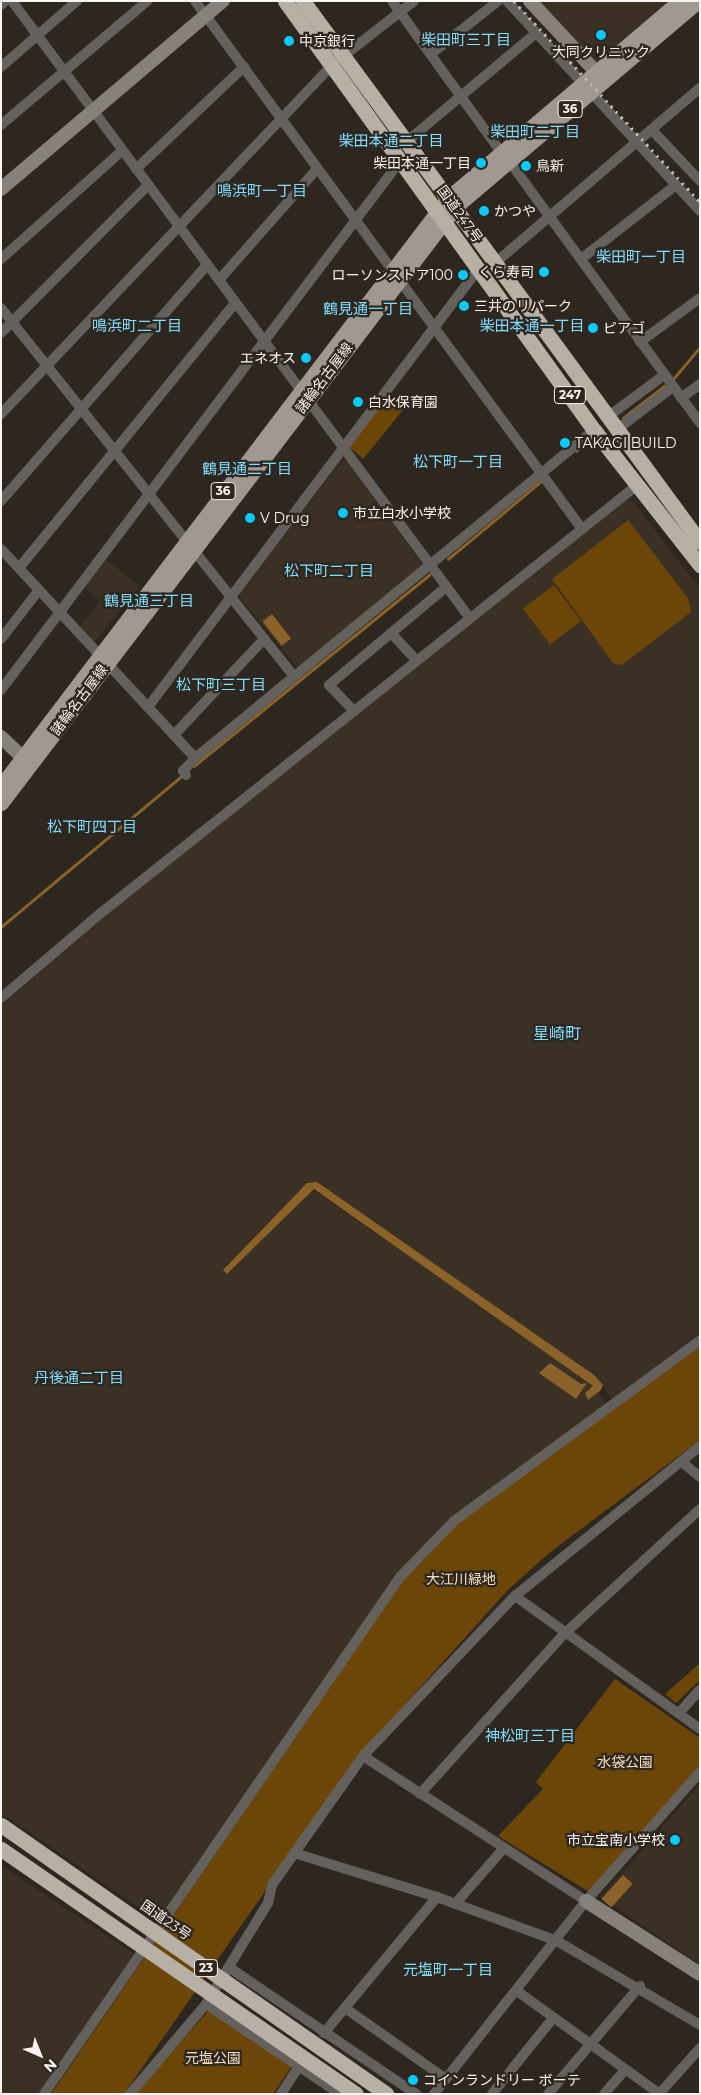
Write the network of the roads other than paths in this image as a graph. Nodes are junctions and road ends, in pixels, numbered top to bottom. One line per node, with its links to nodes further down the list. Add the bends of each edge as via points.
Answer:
1 (5, 1): 16 (street)
2 (12, 1): 20 (street)
3 (77, 1): 20 (street)
4 (147, 1): 25 (street)
5 (195, 1): 18 (street)
6 (223, 1): 18 (street)
7 (285, 1): 22 (highway, 国道247号 / 247)
8 (303, 1): 22 (highway, 国道247号 / 247)
9 (392, 1): 17 (street)
10 (414, 1): 17 (street)
11 (498, 1): 21 (street)
12 (507, 1): 19 (street)
13 (530, 1): 26 (street)
14 (680, 1): 26 (main road, 諸輪名古屋線 / 36)
15 (698, 1): 28 (main road, 諸輪名古屋線 / 36)
16 (1, 4)
17 (400, 11): 21 (street); 22 (street)
18 (205, 15): 24 (street); 30 (street)
19 (536, 32): 28 (street); 29 (street)
20 (38, 35): 23 (street); 25 (street)
21 (431, 54): 29 (street)
22 (337, 60): 31 (street); 34 (highway, 国道247号 / 247); 38 (highway, 国道247号 / 247)
23 (1, 67)
24 (244, 67): 31 (street); 39 (street)
25 (64, 71): 30 (street); 32 (street)
26 (596, 72): 28 (main road, 諸輪名古屋線 / 36)
27 (700, 88): 33 (street)
28 (586, 89): 35 (street); 37 (main road, 諸輪名古屋線 / 36)
29 (462, 96): 34 (street); 37 (street)
30 (93, 110): 36 (street); 44 (street)
31 (281, 117): 40 (street); 49 (street)
32 (1, 125)
33 (652, 130): 35 (street); 41 (street)
34 (405, 142): 45 (highway, 国道247号 / 247)
35 (636, 143): 43 (street); 47 (street)
36 (122, 151): 39 (street); 50 (street)
37 (505, 156): 45 (main road, 諸輪名古屋線 / 36); 47 (street)
38 (401, 160): 45 (highway, 国道247号 / 247); 48 (street)
39 (136, 169): 42 (street)
40 (318, 169): 48 (street); 56 (street)
41 (700, 181)
42 (148, 185): 49 (street); 60 (street)
43 (676, 185): 46 (street); 51 (street)
44 (1, 189)
45 (446, 209): 52 (highway, 国道247号 / 247); 54 (highway, 国道247号 / 247); 55 (main road, 諸輪名古屋線 / 36)
46 (700, 211)
47 (549, 216): 51 (street); 52 (street)
48 (356, 220): 55 (street); 63 (street)
49 (177, 226): 53 (street); 65 (street)
50 (1, 259)
51 (581, 259): 64 (street)
52 (495, 263): 73 (highway, 国道247号 / 247)
53 (207, 265): 56 (street); 71 (street)
54 (479, 268): 61 (street); 75 (highway, 国道247号 / 247)
55 (396, 274): 61 (street); 69 (main road, 諸輪名古屋線 / 36)
56 (219, 280): 58 (street)
57 (700, 298): 64 (street)
58 (235, 303): 63 (street); 78 (street)
59 (1, 308): 60 (street)
60 (12, 321): 62 (street); 65 (street)
61 (436, 327): 77 (street); 79 (street)
62 (1, 333)
63 (263, 342): 69 (street); 81 (street)
64 (640, 342): 66 (street)
65 (45, 365): 71 (street); 72 (street)
66 (664, 376): 68 (street); 73 (street)
67 (700, 384): 70 (street)
68 (673, 388): 70 (street); 76 (street)
69 (303, 395): 77 (street); 87 (main road, 諸輪名古屋線 / 36)
70 (681, 398): 74 (street)
71 (79, 409): 78 (street); 82 (street)
72 (1, 414)
73 (606, 418): 76 (highway, 国道247号 / 247)
74 (700, 423)
75 (594, 430): 79 (street); 80 (highway, 国道247号 / 247)
76 (615, 431): 83 (highway, 国道247号 / 247)
77 (344, 447): 91 (street); 94 (street)
78 (113, 452): 81 (street); 90 (street)
79 (542, 471): 84 (street); 91 (street)
80 (636, 486): 84 (street); 85 (highway, 国道247号 / 247)
81 (148, 496): 87 (street); 95 (street)
82 (1, 501)
83 (695, 526): 85 (street); 86 (highway, 国道247号 / 247)
84 (582, 528): 96 (street)
85 (676, 539): 89 (highway, 国道247号 / 247)
86 (700, 542)
87 (189, 545): 94 (street); 100 (main road, 諸輪名古屋線 / 36)
88 (1, 549): 90 (street)
89 (700, 565)
90 (19, 568): 93 (street)
91 (430, 568): 92 (street); 102 (street)
92 (445, 588): 96 (street); 97 (street)
93 (39, 590): 95 (street); 98 (street)
94 (229, 598): 99 (street); 104 (street)
95 (60, 613): 100 (street); 103 (street)
96 (469, 617): 101 (street)
97 (391, 633): 101 (street); 105 (street, via 329,685)
98 (1, 639)
99 (264, 640): 102 (street); 106 (street)
100 (103, 659): 104 (street); 109 (main road, 諸輪名古屋線 / 36)
101 (416, 660): 105 (street)
102 (294, 677): 108 (street)
103 (1, 690)
104 (148, 708): 106 (street)
105 (354, 711): 113 (street)
106 (174, 735): 108 (street)
107 (1, 737): 109 (street)
108 (195, 758): 110 (street)
109 (27, 760): 111 (main road, 諸輪名古屋線 / 36); 112 (main road, 諸輪名古屋線 / 36)
110 (185, 774)
111 (1, 786)
112 (1, 803)
113 (1, 998)
114 (700, 1340): 149 (street, via 454,1521 400,1577)
115 (700, 1446): 116 (street)
116 (682, 1462): 117 (street); 119 (street)
117 (700, 1477)
118 (700, 1509): 120 (street)
119 (515, 1596): 120 (street); 124 (street)
120 (563, 1634): 122 (street); 126 (street)
121 (700, 1690): 122 (street)
122 (680, 1713): 123 (street)
123 (700, 1729)
124 (363, 1756): 126 (street); 130 (street)
125 (700, 1772): 132 (street)
126 (420, 1794): 128 (street)
127 (1, 1825): 154 (highway, 国道23号 / 23)
128 (504, 1848): 132 (street); 133 (street)
129 (8, 1853): 153 (highway, 23)
130 (294, 1853): 131 (street); 135 (street, via 272,1885 268,1903)
131 (437, 1897): 133 (street); 140 (street)
132 (586, 1901): 134 (street); 136 (street)
133 (455, 1904): 134 (street)
134 (557, 1942): 137 (street); 138 (street)
135 (230, 1968): 139 (street); 143 (street)
136 (700, 1974)
137 (640, 1986): 142 (street); 144 (street)
138 (517, 1991): 141 (street); 148 (street)
139 (206, 2004): 146 (street); 150 (street)
140 (345, 2008): 143 (street); 148 (street)
141 (553, 2018): 144 (street); 157 (street)
142 (700, 2025)
143 (324, 2033): 155 (street)
144 (590, 2044): 147 (street); 158 (street)
145 (700, 2048): 160 (street)
146 (299, 2066): 151 (street); 152 (street)
147 (625, 2070): 159 (street); 160 (street)
148 (446, 2079): 156 (street)
149 (44, 2094)
150 (130, 2094)
151 (281, 2094)
152 (340, 2094)
153 (356, 2094)
154 (386, 2094)
155 (416, 2094)
156 (434, 2094)
157 (492, 2094)
158 (548, 2094)
159 (604, 2094)
160 (660, 2094)

